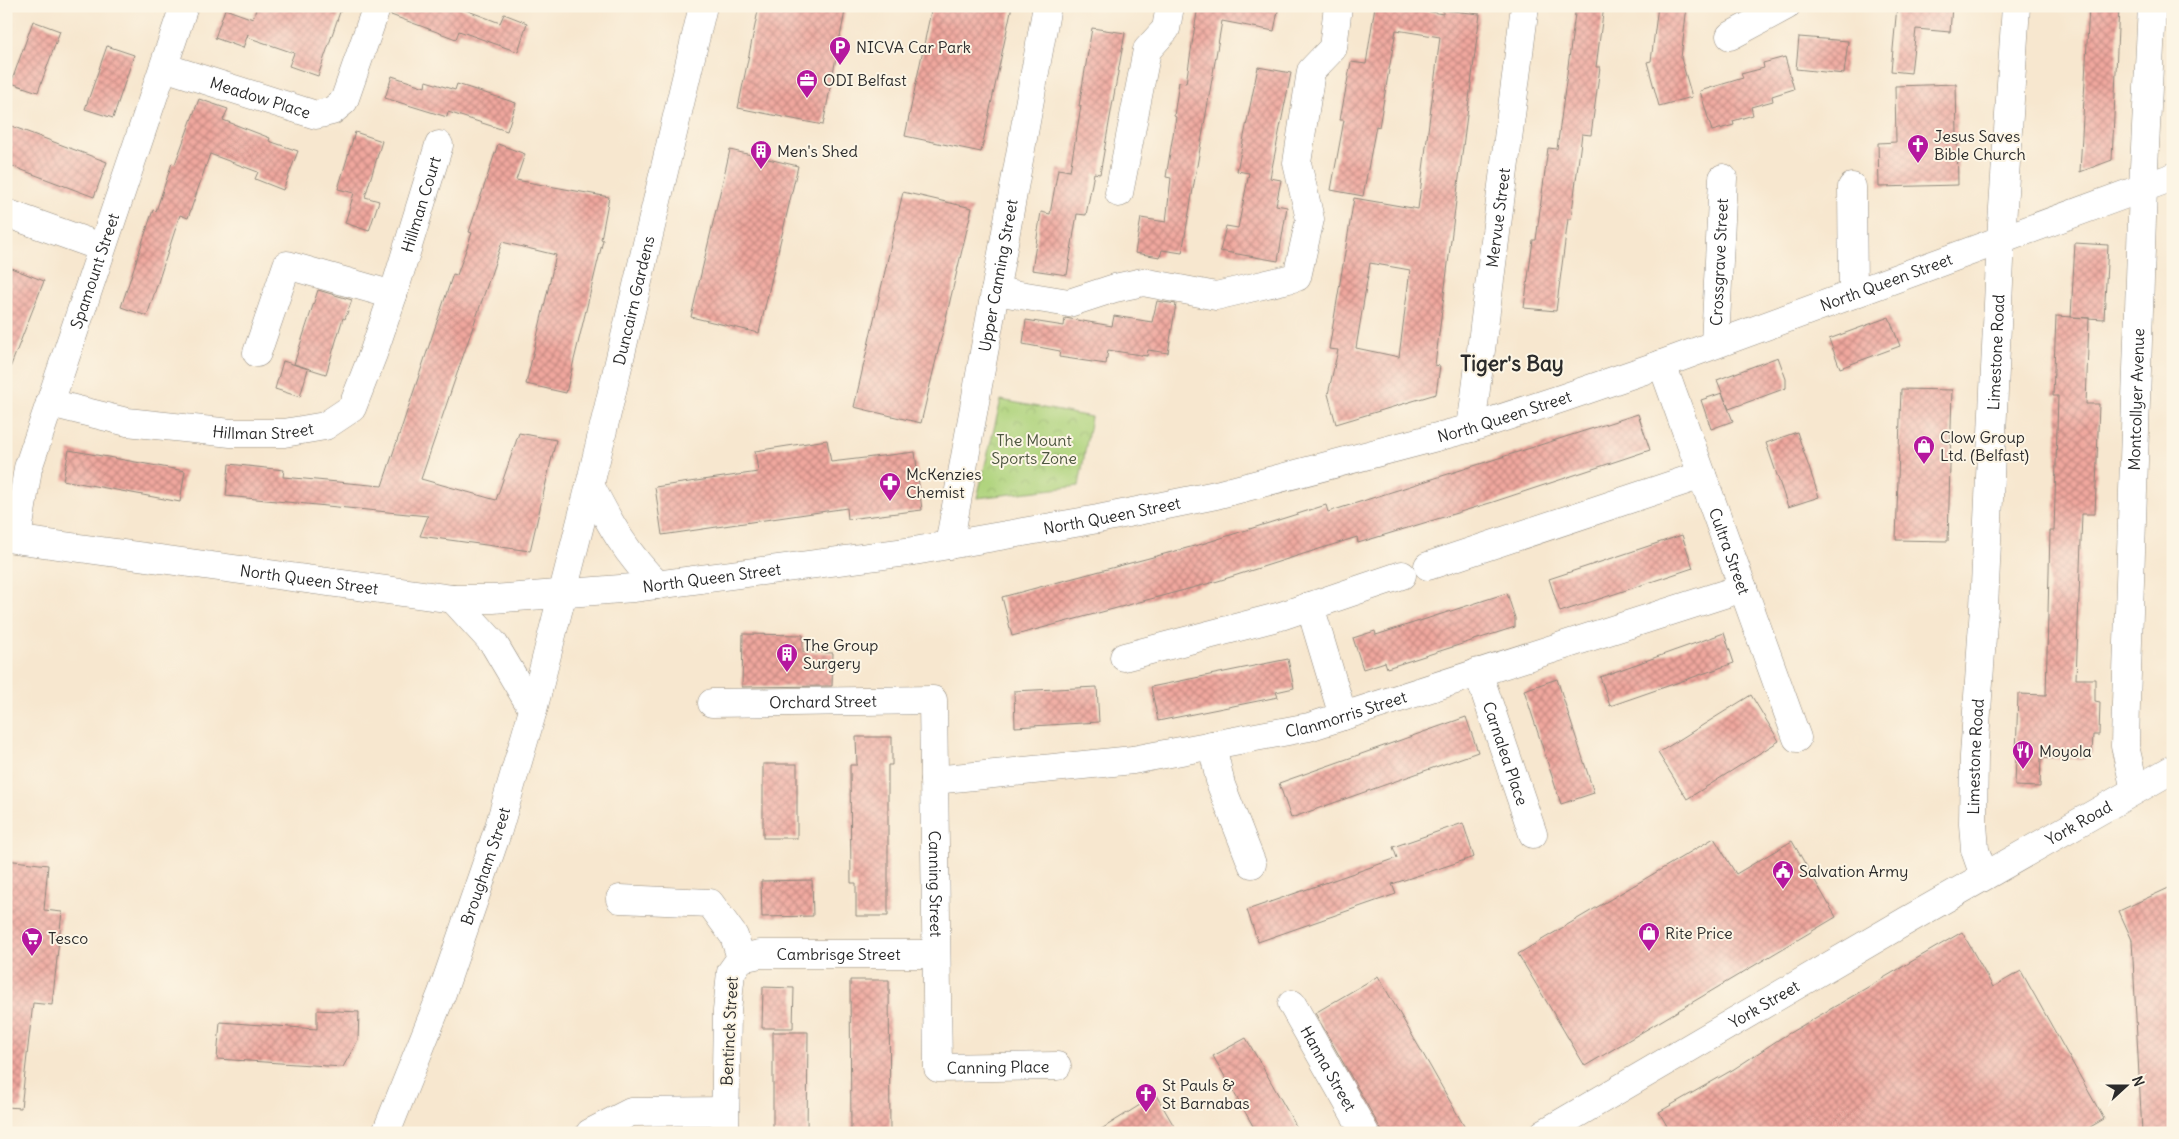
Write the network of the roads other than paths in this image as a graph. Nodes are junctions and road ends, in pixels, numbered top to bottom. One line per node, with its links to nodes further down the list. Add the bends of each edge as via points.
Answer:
1 (184, 6): 12 (street, Spamount Street)
2 (377, 6): 12 (street, Meadow Place, via 344,101 332,111 316,115)
3 (703, 6): 32 (street, Duncairn Gardens)
4 (1047, 6): 23 (street, Upper Canning Street)
5 (1170, 6): 18 (street, via 1166,29 1147,50)
6 (1338, 6): 23 (street, via 1333,48 1311,71 1297,163 1310,219 1297,277 1216,296 1143,282 1069,303)
7 (1524, 6): 30 (street, Mervue Street)
8 (1786, 6): 11 (street)
9 (2016, 6): 20 (street, Limestone Road)
10 (2152, 6): 17 (street, Montcollyer Avenue)
11 (1730, 36)
12 (164, 67): 21 (street, Spamount Street)
13 (439, 145): 22 (street, Hillman Court)
14 (2173, 177): 17 (street, North Queen Street)
15 (1723, 178): 26 (street, Crossgrave Street)
16 (1852, 187): 24 (street)
17 (2143, 188): 20 (street, North Queen Street); 52 (street, Montcollyer Avenue, via 2126,704 2126,746)
18 (1119, 193)
19 (6, 214): 21 (street)
20 (2001, 239): 24 (street, North Queen Street); 55 (street, Limestone Road, via 1974,756 1975,850)
21 (101, 247): 29 (street, Spamount Street)
22 (403, 264): 25 (street, Hillman Street)
23 (994, 291): 34 (street, Upper Canning Street)
24 (1853, 294): 26 (street, North Queen Street)
25 (393, 295): 27 (street, via 287,265); 29 (street, Hillman Street, via 352,408 325,426 284,433 231,433 127,422)
26 (1715, 344): 28 (street, North Queen Street)
27 (258, 352)
28 (1662, 364): 30 (street, North Queen Street); 31 (street, Cultra Street)
29 (50, 403): 33 (street, Spamount Street, via 28,468)
30 (1471, 428): 34 (street, North Queen Street, via 1216,495)
31 (1702, 475): 35 (street); 38 (street, Cultra Street)
32 (590, 485): 37 (street, via 624,547); 39 (street, Duncairn Gardens)
33 (12, 538): 40 (street, North Queen Street)
34 (949, 545): 37 (street, North Queen Street)
35 (1428, 566)
36 (1402, 576): 41 (street)
37 (658, 585): 39 (street, North Queen Street)
38 (1743, 588): 43 (street, Clanmorris Street); 48 (street, Cultra Street)
39 (562, 593): 40 (street, North Queen Street); 46 (street, Brougham Street)
40 (453, 599): 46 (street, via 494,644)
41 (1310, 606): 42 (street); 47 (street)
42 (1124, 657)
43 (1478, 672): 47 (street, Clanmorris Street); 53 (street, Carnalea Place)
44 (933, 700): 45 (street, Orchard Street); 51 (street, Canning Street)
45 (712, 703)
46 (533, 710): 63 (street, Brougham Street, via 498,830 442,992)
47 (1343, 716): 49 (street, Clanmorris Street, via 1309,727)
48 (1797, 738)
49 (1212, 745): 51 (street, Clanmorris Street, via 1133,760); 54 (street, via 1222,785)
50 (2173, 769): 52 (street, York Road)
51 (934, 780): 57 (street, Canning Street)
52 (2135, 790): 55 (street, York Road)
53 (1533, 834)
54 (1252, 864)
55 (1984, 876): 66 (street, York Street)
56 (620, 899): 58 (street, Bentinck Street, via 710,903 734,936)
57 (936, 954): 58 (street, Cambrisge Street, via 760,954); 61 (street, Canning Street)
58 (741, 958): 62 (street, Bentinck Street, via 732,972 727,1011)
59 (1292, 1004): 65 (street, Hanna Street)
60 (1057, 1066): 61 (street, Canning Place)
61 (938, 1068)
62 (725, 1122): 64 (street, Bentinck Street, via 631,1112)
63 (386, 1133)
64 (590, 1133)
65 (1365, 1133)
66 (1544, 1133)

